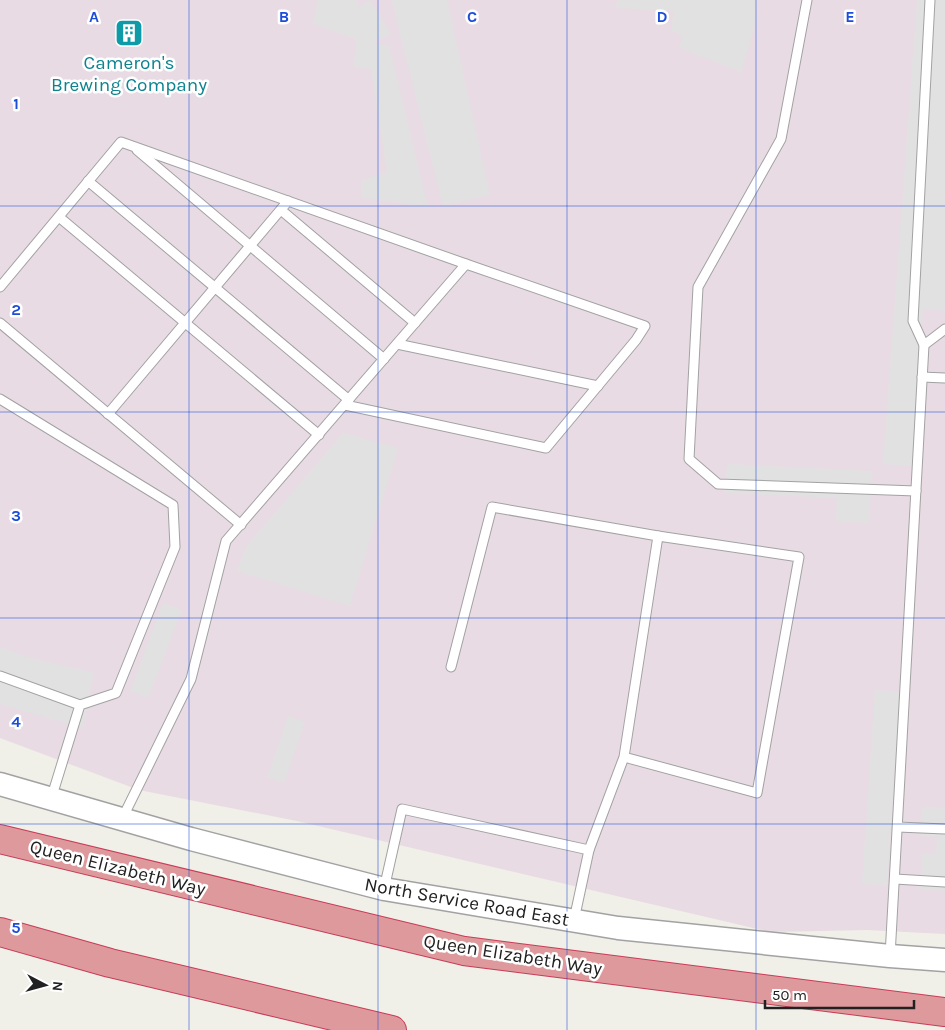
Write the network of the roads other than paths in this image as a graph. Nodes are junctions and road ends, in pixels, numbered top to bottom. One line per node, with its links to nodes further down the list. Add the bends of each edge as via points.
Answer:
1 (807, 0): 26 (lane, via 781,139 698,287 689,459 718,484)
2 (930, 0): 17 (lane, via 912,321)
3 (133, 146): 4 (lane, via 121,142); 5 (lane); 8 (lane)
4 (88, 181): 7 (lane); 11 (lane)
5 (288, 201): 6 (lane); 9 (lane)
6 (281, 210): 8 (lane); 14 (lane)
7 (59, 217): 10 (lane); 13 (lane)
8 (251, 246): 11 (lane); 18 (lane)
9 (466, 264): 14 (lane); 21 (lane, via 645,326)
10 (0, 287)
11 (215, 287): 13 (lane); 23 (lane)
12 (0, 323): 24 (lane)
13 (186, 323): 24 (lane); 25 (lane)
14 (415, 323): 16 (lane)
15 (945, 329): 17 (lane)
16 (397, 344): 18 (lane); 21 (lane)
17 (924, 345): 19 (lane)
18 (384, 359): 23 (lane)
19 (922, 377): 20 (lane); 26 (lane)
20 (945, 378)
21 (598, 386): 23 (lane, via 546,448)
22 (0, 399): 31 (lane, via 173,505 175,546 116,694)
23 (347, 402): 25 (lane)
24 (108, 414): 27 (lane)
25 (319, 435): 27 (lane)
26 (916, 491): 36 (lane)
27 (241, 525): 35 (lane, via 226,542 191,679)
28 (658, 536): 29 (lane, via 492,507); 32 (lane); 32 (lane, via 799,557 757,793)
29 (451, 667)
30 (0, 676): 31 (lane)
31 (80, 705): 34 (lane)
32 (624, 757): 39 (lane)
33 (0, 784): 34 (street, North Service Road East)
34 (51, 799): 35 (street, North Service Road East)
35 (122, 819): 42 (street, North Service Road East)
36 (898, 827): 37 (lane); 40 (lane)
37 (945, 829)
38 (0, 839): 47 (highway, Queen Elizabeth Way, via 464,951)
39 (589, 850): 42 (lane, via 402,808); 43 (lane)
40 (895, 879): 41 (lane); 45 (lane)
41 (945, 882)
42 (384, 889): 43 (street, North Service Road East)
43 (574, 920): 45 (street, North Service Road East, via 618,928)
44 (0, 932): 48 (highway, via 110,963)
45 (890, 956): 46 (street, North Service Road East)
46 (945, 960)
47 (945, 1012)
48 (392, 1030)

